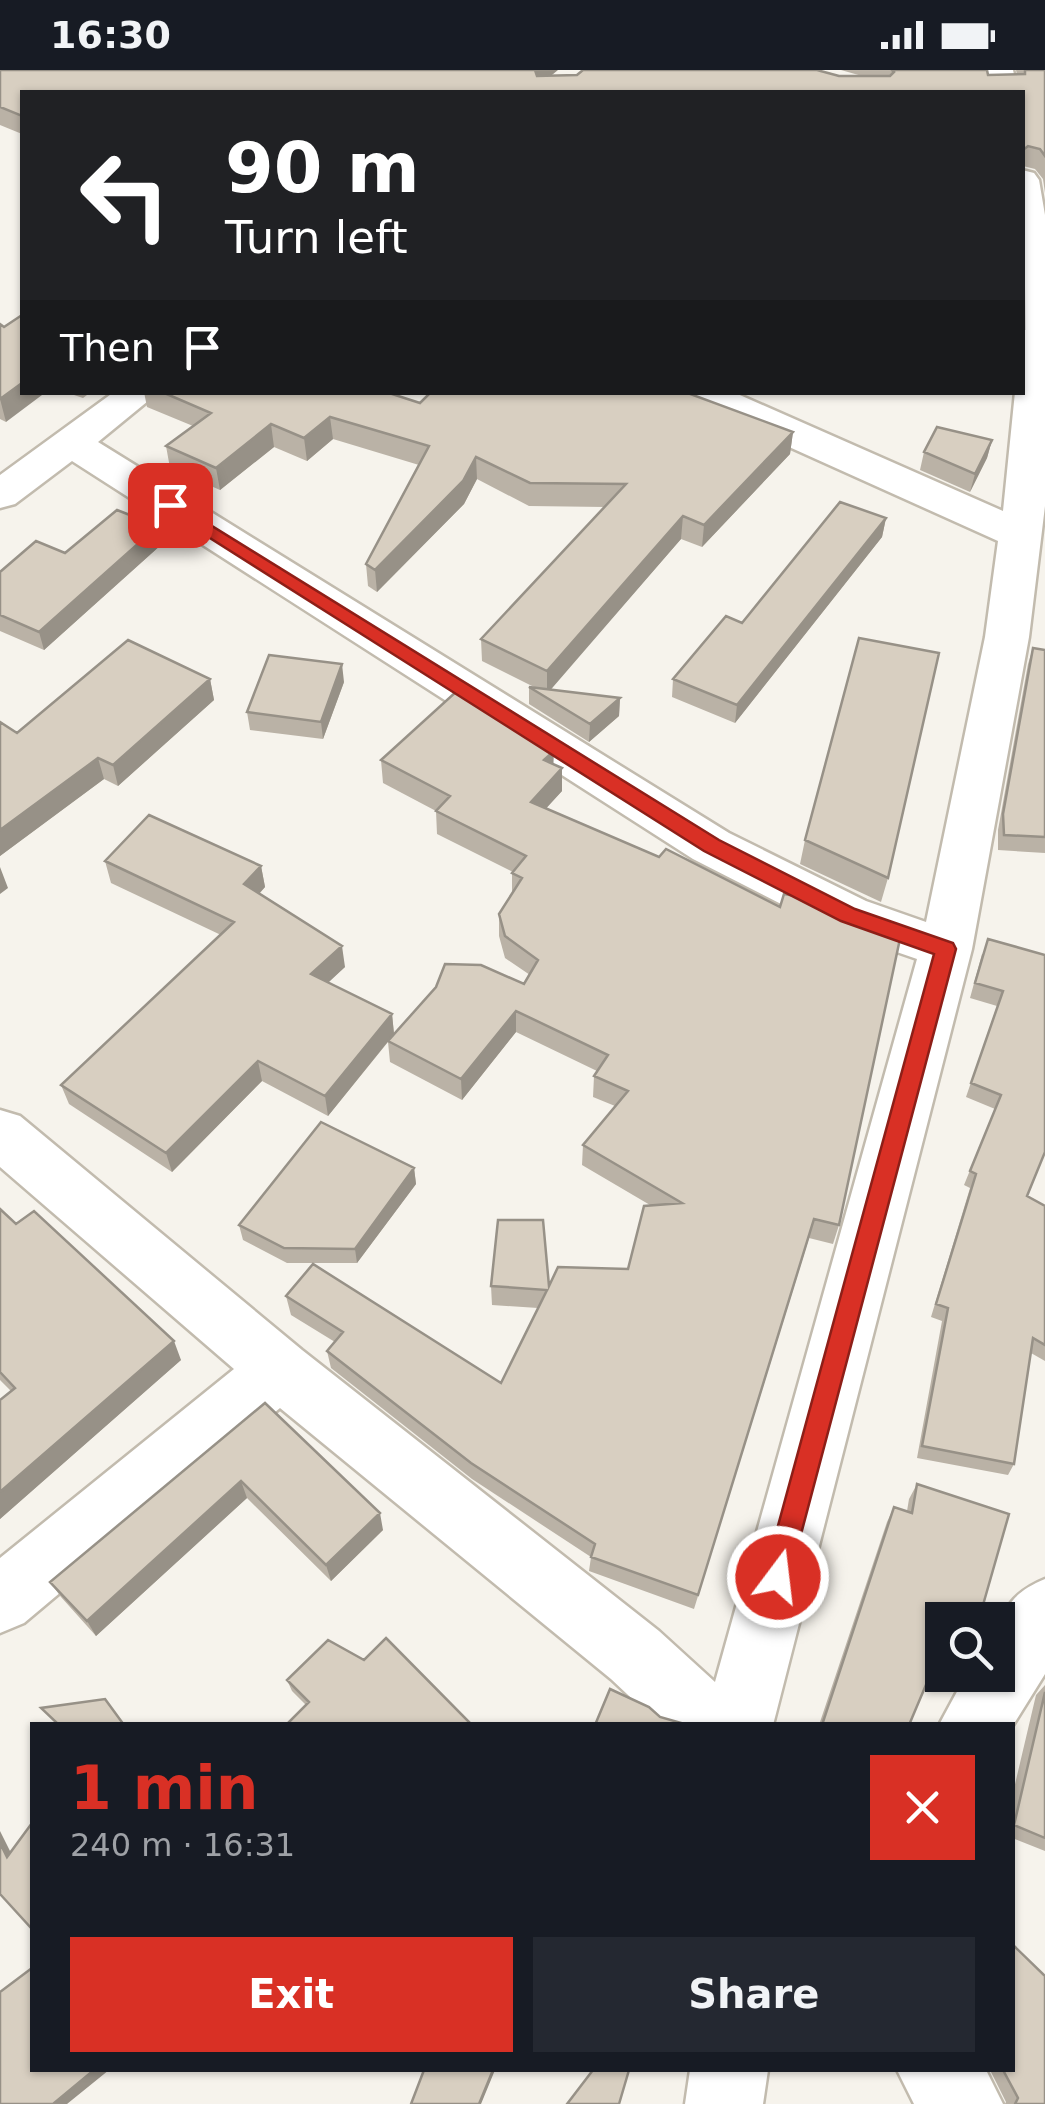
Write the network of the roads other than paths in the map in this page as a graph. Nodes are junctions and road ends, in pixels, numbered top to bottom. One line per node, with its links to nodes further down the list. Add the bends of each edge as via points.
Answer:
1 (1032, 193): 4 (street)
2 (136, 395): 5 (street)
3 (706, 395): 7 (street)
4 (1039, 438): 7 (street)
5 (72, 443): 6 (street); 8 (street, via 712,846 848,915)
6 (0, 495)
7 (1019, 534): 8 (street)
8 (946, 949): 14 (street)
9 (0, 1133): 10 (street)
10 (280, 1370): 11 (street); 13 (street, via 635,1654)
11 (0, 1600)
12 (1045, 1612): 15 (street)
13 (708, 1722)
14 (739, 1722)
15 (976, 1722)
16 (730, 2072): 18 (street)
17 (938, 2072): 19 (street)
18 (724, 2104)
19 (964, 2104)

